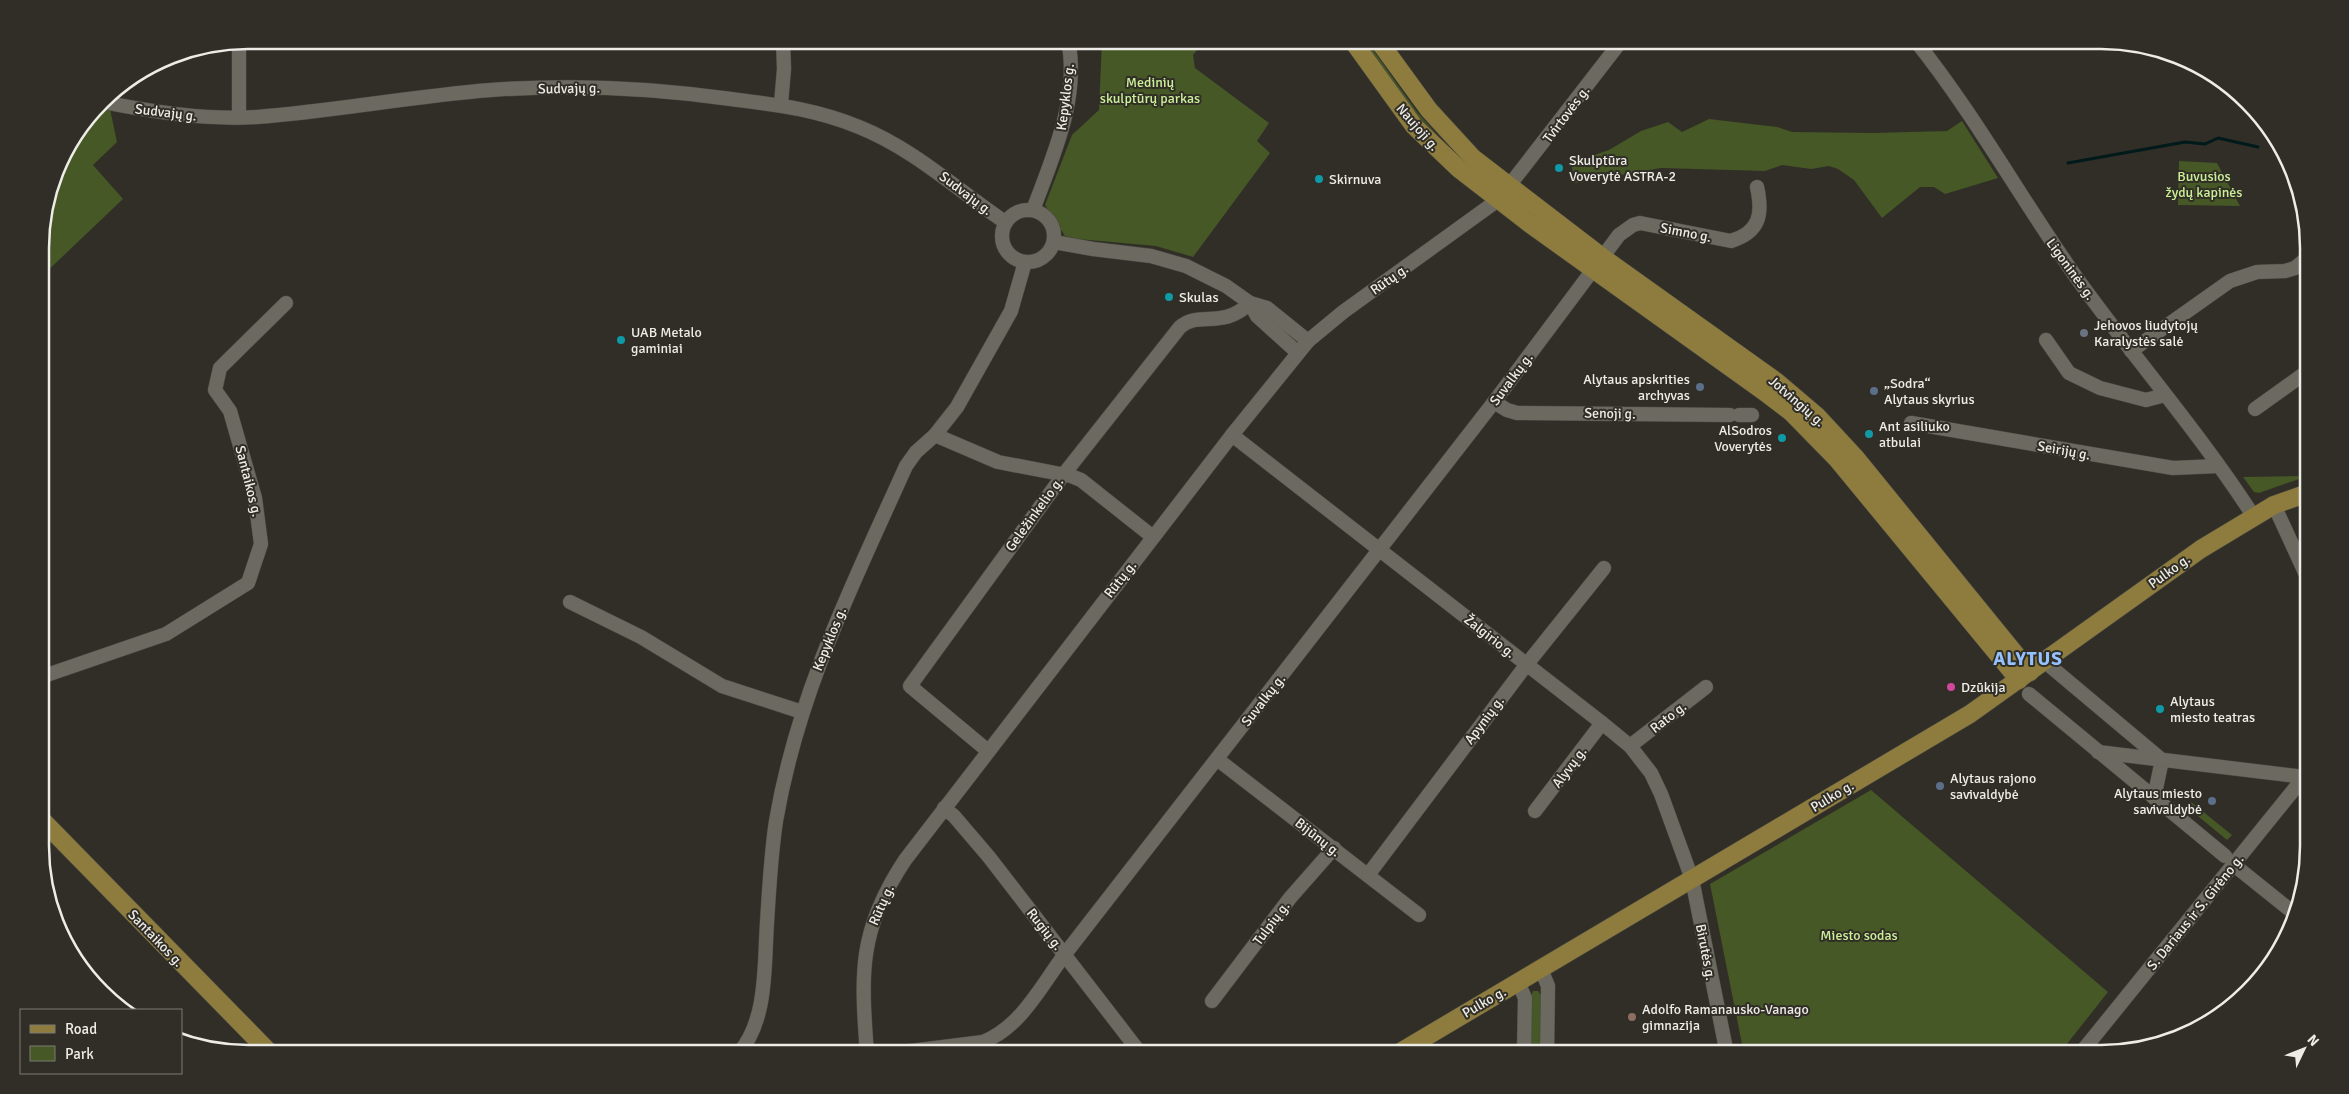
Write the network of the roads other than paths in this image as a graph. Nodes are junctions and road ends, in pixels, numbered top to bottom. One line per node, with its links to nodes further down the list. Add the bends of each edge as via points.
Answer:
1 (239, 49): 10 (street)
2 (782, 49): 9 (street)
3 (1069, 49): 13 (street, Kepyklos g., via 1070,75 1063,128)
4 (1358, 49): 12 (main road, Naujoji g., via 1414,126 1459,169)
5 (1385, 49): 12 (main road, Naujoji g., via 1429,110)
6 (1615, 49): 12 (street, Tvirtovės g.)
7 (1922, 49): 23 (street, Ligoninės g., via 1970,114 2036,221)
8 (111, 103): 10 (street, Sudvajų g., via 172,114)
9 (781, 104): 10 (street, Sudvajų g., via 604,88 493,90); 14 (street, Sudvajų g., via 832,117 888,140 931,166)
10 (239, 117)
11 (1757, 187): 17 (street, Simno g., via 1760,216 1739,238 1731,241 1640,223 1620,235)
12 (1504, 193): 17 (main road, Jotvingių g.); 22 (street, Rūtų g.)
13 (1033, 210): 14 (street, via 1014,213); 15 (street, via 1050,222)
14 (1005, 222): 16 (street, via 1002,244 1011,256)
15 (1054, 242): 16 (street, via 1046,255); 20 (street, via 1168,260 1216,280)
16 (1025, 262): 31 (street, Kepyklos g., via 1011,310 957,407)
17 (1598, 263): 27 (street, Suvalkų g.); 46 (main road, Jotvingių g., via 1791,412 1911,536)
18 (2300, 264): 23 (street, via 2285,271 2257,272 2230,281)
19 (286, 303): 45 (street, Santaikos g., via 220,368 215,390 230,411 253,488 261,544 248,583 166,634)
20 (1250, 303): 22 (street, via 1266,308); 24 (street, via 1257,316); 34 (street, Geležinkelio g., via 1232,316 1191,321 1180,327)
21 (2046, 340): 26 (street, via 2069,374 2092,385 2146,400)
22 (1308, 341): 24 (street, Rūtų g.)
23 (2131, 351): 26 (street, Ligoninės g.)
24 (1298, 353): 32 (street, Rūtų g.)
25 (2300, 377): 28 (street)
26 (2165, 395): 33 (street, Ligoninės g.)
27 (1494, 402): 29 (street, Senoji g., via 1517,412); 39 (street, Suvalkų g.)
28 (2255, 410)
29 (1740, 415)
30 (1911, 423): 33 (street, Seirijų g., via 2174,468)
31 (934, 435): 34 (street, via 998,462); 48 (street, Kepyklos g., via 906,466 831,631)
32 (1232, 435): 38 (street, Rūtų g.); 39 (street, Žalgirio g.)
33 (2218, 466): 37 (street, Ligoninės g.)
34 (1064, 474): 38 (street, via 1080,480); 51 (street, Geležinkelio g., via 910,686)
35 (2300, 495): 36 (main road, Pulko g.)
36 (2274, 505): 37 (main road, Pulko g.); 40 (street)
37 (2254, 517): 46 (main road, Pulko g., via 2200,548)
38 (1153, 537): 51 (street, Rūtų g.)
39 (1379, 549): 43 (street, Žalgirio g.); 53 (street, Suvalkų g.)
40 (2300, 562)
41 (1604, 568): 43 (street, Apynių g.)
42 (570, 602): 48 (street, via 641,637 722,686)
43 (1526, 664): 49 (street, Žalgirio g.); 63 (street, Apynių g.)
44 (2050, 666): 54 (street)
45 (49, 674)
46 (2026, 682): 52 (street); 64 (main road, Pulko g.)
47 (1706, 687): 50 (street, Rato g.)
48 (802, 712): 72 (street, Kepyklos g., via 776,822 756,1024)
49 (1602, 723): 50 (street, Žalgirio g.); 59 (street, Alyvų g.)
50 (1630, 746): 64 (street, Žalgirio g., via 1651,773 1661,794)
51 (988, 751): 58 (street, Rūtų g.)
52 (2098, 752): 54 (street); 57 (street)
53 (1217, 759): 61 (street, Bijūnų g.); 67 (street, Suvalkų g.)
54 (2162, 760): 55 (street); 57 (street)
55 (2300, 773)
56 (2300, 781): 62 (street, S. Dariaus ir S. Girėno g.)
57 (2154, 798): 62 (street)
58 (944, 808): 67 (street, Rugių g., via 989,857); 73 (street, Rūtų g., via 893,877 870,927 863,999)
59 (1536, 811)
60 (49, 827): 71 (main road, Santaikos g.)
61 (1334, 848): 63 (street, Bijūnų g.); 70 (street, Tulpių g., via 1290,898)
62 (2229, 860): 65 (street); 80 (street, S. Dariaus ir S. Girėno g.)
63 (1368, 875): 66 (street, Bijūnų g.)
64 (1692, 879): 68 (main road, Pulko g.); 79 (street, Birutės g.)
65 (2290, 910)
66 (1418, 915)
67 (1065, 954): 74 (street, Suvalkų g., via 1015,1022 996,1037); 75 (street, Rugių g.)
68 (1541, 969): 69 (main road, Pulko g.); 78 (street, via 1548,986)
69 (1518, 982): 76 (main road, Pulko g.); 77 (street, via 1525,998)
70 (1212, 1001)
71 (262, 1045)
72 (743, 1045)
73 (866, 1045)
74 (966, 1045)
75 (1134, 1045)
76 (1411, 1045)
77 (1524, 1045)
78 (1547, 1045)
79 (1724, 1045)
80 (2087, 1045)

